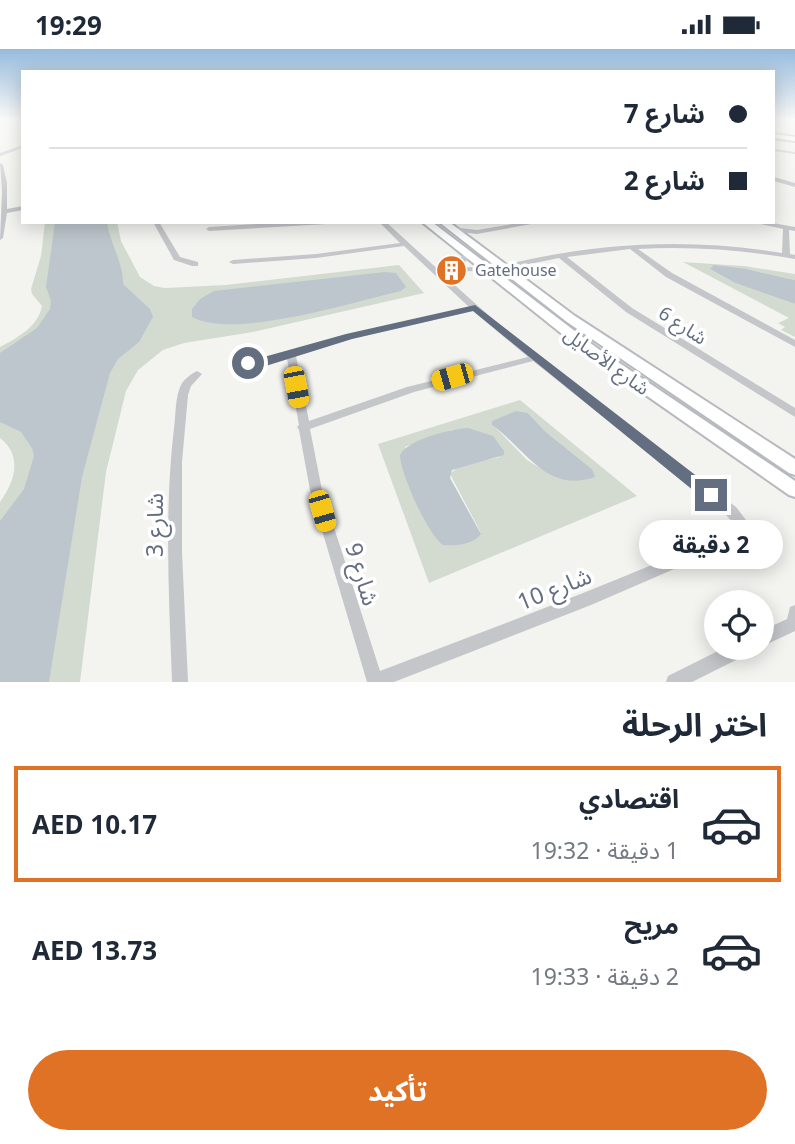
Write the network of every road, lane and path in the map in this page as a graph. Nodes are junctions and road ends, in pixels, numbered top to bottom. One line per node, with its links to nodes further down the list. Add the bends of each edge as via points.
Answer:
1 (775, 150): 2 (street)
2 (795, 153)
3 (0, 165): 7 (street)
4 (775, 179): 5 (street)
5 (795, 185)
6 (21, 208): 7 (street)
7 (5, 211): 20 (street)
8 (157, 224): 28 (street, via 177,258)
9 (268, 224): 14 (street)
10 (384, 224): 21 (street)
11 (428, 224): 26 (main road, شارع الأصايل)
12 (527, 224): 19 (street)
13 (767, 224): 16 (street)
14 (239, 225): 17 (street)
15 (447, 225): 19 (street); 26 (main road, شارع الأصايل)
16 (786, 227): 18 (street); 24 (street)
17 (209, 229)
18 (795, 229)
19 (482, 232): 26 (street, via 473,238)
20 (0, 238)
21 (405, 244): 27 (street); 30 (street)
22 (630, 246): 23 (street); 24 (street, via 704,245); 32 (street, via 678,280)
23 (560, 255): 29 (street); 37 (street, شارع 6, via 629,310)
24 (786, 256): 25 (street)
25 (795, 257)
26 (465, 259): 30 (street); 39 (main road, شارع الأصايل, via 592,333); 40 (main road, شارع الأصايل)
27 (233, 262)
28 (195, 264)
29 (520, 264)
30 (436, 272): 31 (street)
31 (475, 307): 34 (street); 35 (street)
32 (795, 344)
33 (247, 353): 34 (street, via 252,366)
34 (291, 354): 38 (street, شارع 9)
35 (535, 358): 38 (street, via 411,389); 46 (street, شارع 10, via 742,524 735,535 697,553)
36 (197, 374): 45 (street, شارع 3, via 183,395 176,462)
37 (795, 413)
38 (303, 427): 46 (street, شارع 9, via 336,561)
39 (795, 468)
40 (795, 490)
41 (795, 612): 42 (street)
42 (795, 623): 43 (street)
43 (774, 633)
44 (718, 660): 47 (street)
45 (180, 682)
46 (375, 682)
47 (674, 682)

